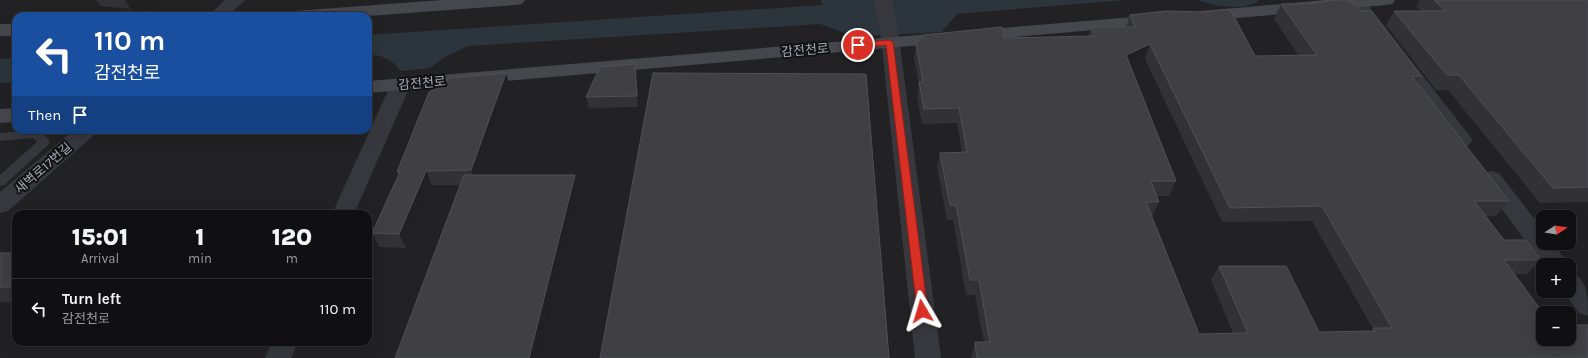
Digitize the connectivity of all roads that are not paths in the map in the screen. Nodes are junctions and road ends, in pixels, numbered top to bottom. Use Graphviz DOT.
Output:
graph roads {
  1 [pos="236,0"];
  2 [pos="516,0"];
  3 [pos="884,0"];
  4 [pos="1386,0"];
  5 [pos="1357,2"];
  6 [pos="222,12"];
  7 [pos="350,12"];
  8 [pos="0,30"];
  9 [pos="12,30"];
  10 [pos="889,40"];
  11 [pos="401,84"];
  12 [pos="372,87"];
  13 [pos="0,116"];
  14 [pos="12,116"];
  15 [pos="81,134"];
  16 [pos="0,137"];
  17 [pos="0,182"];
  18 [pos="0,205"];
  19 [pos="345,210"];
  20 [pos="1552,258"];
  21 [pos="1576,290"];
  22 [pos="1588,306"];
  23 [pos="283,346"];
  24 [pos="278,358"];
  25 [pos="928,358"];
  1 -- 6 [label="street"];
  2 -- 7 [label="street"];
  3 -- 10 [label="street"];
  4 -- 5 [label="street, 감전천로"];
  5 -- 10 [label="street, 감전천로"];
  5 -- 20 [label="street"];
  8 -- 9 [label="street"];
  10 -- 11 [label="street, 감전천로"];
  10 -- 25 [label="street"];
  11 -- 12 [label="street, 감전천로"];
  11 -- 19 [label="street"];
  13 -- 14 [label="street"];
  15 -- 18 [label="street, 새벽로17번길"];
  16 -- 17 [label="lane"];
  21 -- 22 [label="street"];
  23 -- 24 [label="street"];
}
